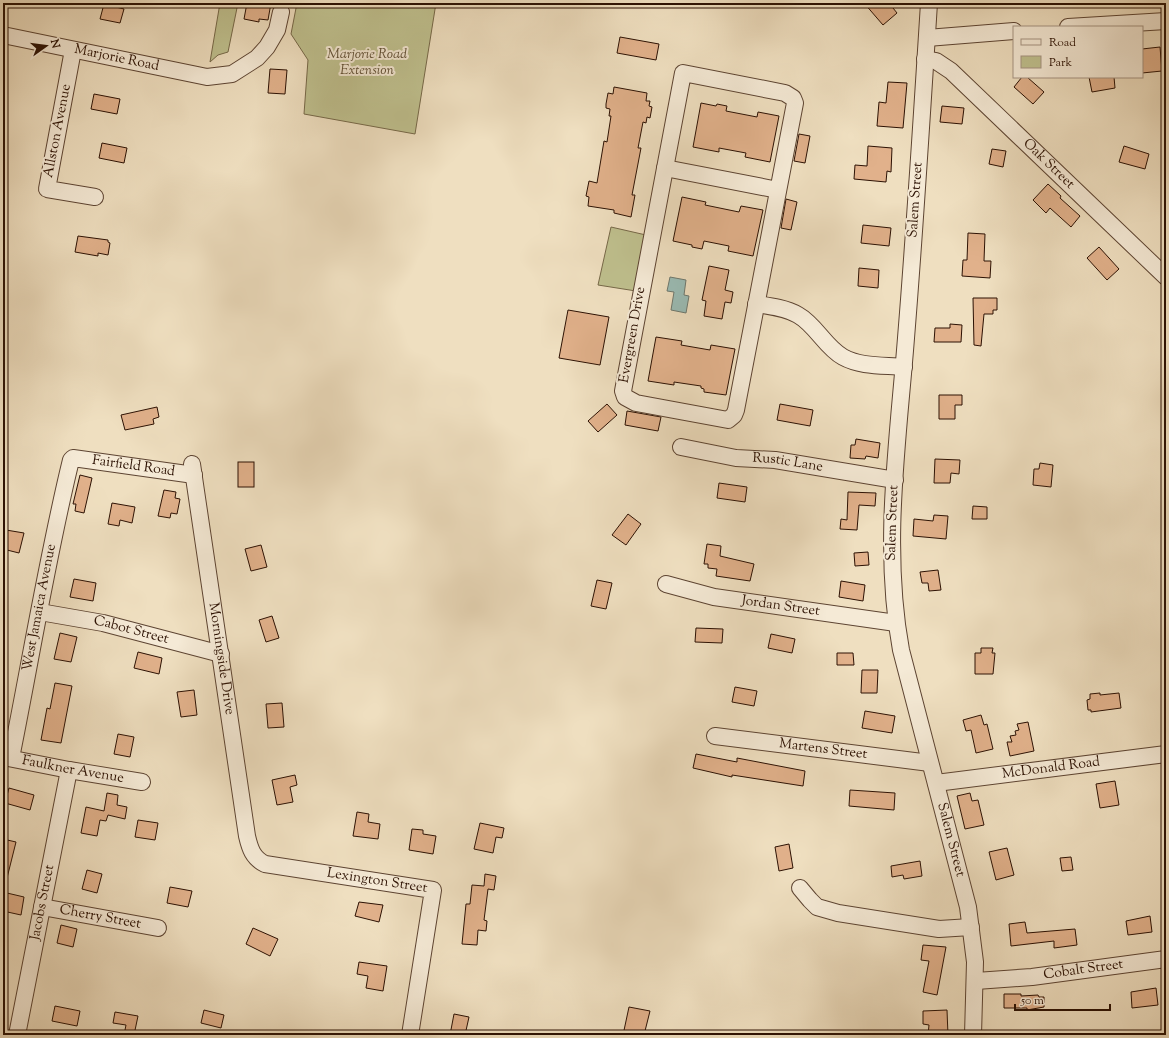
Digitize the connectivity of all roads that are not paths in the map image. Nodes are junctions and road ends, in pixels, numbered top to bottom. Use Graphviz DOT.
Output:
graph roads {
  1 [pos="929,3"];
  2 [pos="281,12"];
  3 [pos="1166,21"];
  4 [pos="1084,26"];
  5 [pos="1013,31"];
  6 [pos="3,35"];
  7 [pos="927,38"];
  8 [pos="74,50"];
  9 [pos="925,59"];
  10 [pos="665,168"];
  11 [pos="778,190"];
  12 [pos="95,197"];
  13 [pos="1166,277"];
  14 [pos="756,304"];
  15 [pos="904,367"];
  16 [pos="681,447"];
  17 [pos="73,458"];
  18 [pos="193,469"];
  19 [pos="895,480"];
  20 [pos="666,584"];
  21 [pos="40,612"];
  22 [pos="896,623"];
  23 [pos="221,654"];
  24 [pos="715,736"];
  25 [pos="1166,754"];
  26 [pos="7,757"];
  27 [pos="930,763"];
  28 [pos="69,770"];
  29 [pos="142,782"];
  30 [pos="936,783"];
  31 [pos="252,853"];
  32 [pos="800,888"];
  33 [pos="42,907"];
  34 [pos="972,926"];
  35 [pos="158,928"];
  36 [pos="1166,959"];
  37 [pos="976,981"];
  38 [pos="17,1035"];
  39 [pos="410,1035"];
  40 [pos="973,1035"];
  1 -- 7 [label="street, Salem Street"];
  2 -- 8 [label="street, Marjorie Road"];
  3 -- 4 [label="street"];
  5 -- 7 [label="street"];
  6 -- 8 [label="street, Marjorie Road"];
  7 -- 9 [label="street, Salem Street"];
  8 -- 12 [label="street, Allston Avenue"];
  9 -- 13 [label="street, Oak Street"];
  9 -- 15 [label="street, Salem Street"];
  10 -- 11 [label="street"];
  10 -- 11 [label="street, Evergreen Drive"];
  10 -- 14 [label="street, Evergreen Drive"];
  11 -- 14 [label="street, Evergreen Drive"];
  14 -- 15 [label="street"];
  15 -- 19 [label="street, Salem Street"];
  16 -- 19 [label="street, Rustic Lane"];
  17 -- 18 [label="street, Fairfield Road"];
  17 -- 21 [label="street, West Jamaica Avenue"];
  18 -- 23 [label="street, Morningside Drive"];
  19 -- 22 [label="street, Salem Street"];
  20 -- 22 [label="street, Jordan Street"];
  21 -- 23 [label="street, Cabot Street"];
  21 -- 26 [label="street, West Jamaica Avenue"];
  22 -- 27 [label="street, Salem Street"];
  23 -- 31 [label="street, Morningside Drive"];
  24 -- 27 [label="street, Martens Street"];
  25 -- 30 [label="street, McDonald Road"];
  26 -- 28 [label="street, Faulkner Avenue"];
  27 -- 30 [label="street, Salem Street"];
  28 -- 29 [label="street, Faulkner Avenue"];
  28 -- 33 [label="street, Jacobs Street"];
  30 -- 34 [label="street, Salem Street"];
  31 -- 39 [label="street, Lexington Street"];
  32 -- 34 [label="street"];
  33 -- 35 [label="street, Cherry Street"];
  33 -- 38 [label="street, Jacobs Street"];
  34 -- 37 [label="street, Salem Street"];
  36 -- 37 [label="street, Cobalt Street"];
  37 -- 40 [label="street, Salem Street"];
}
